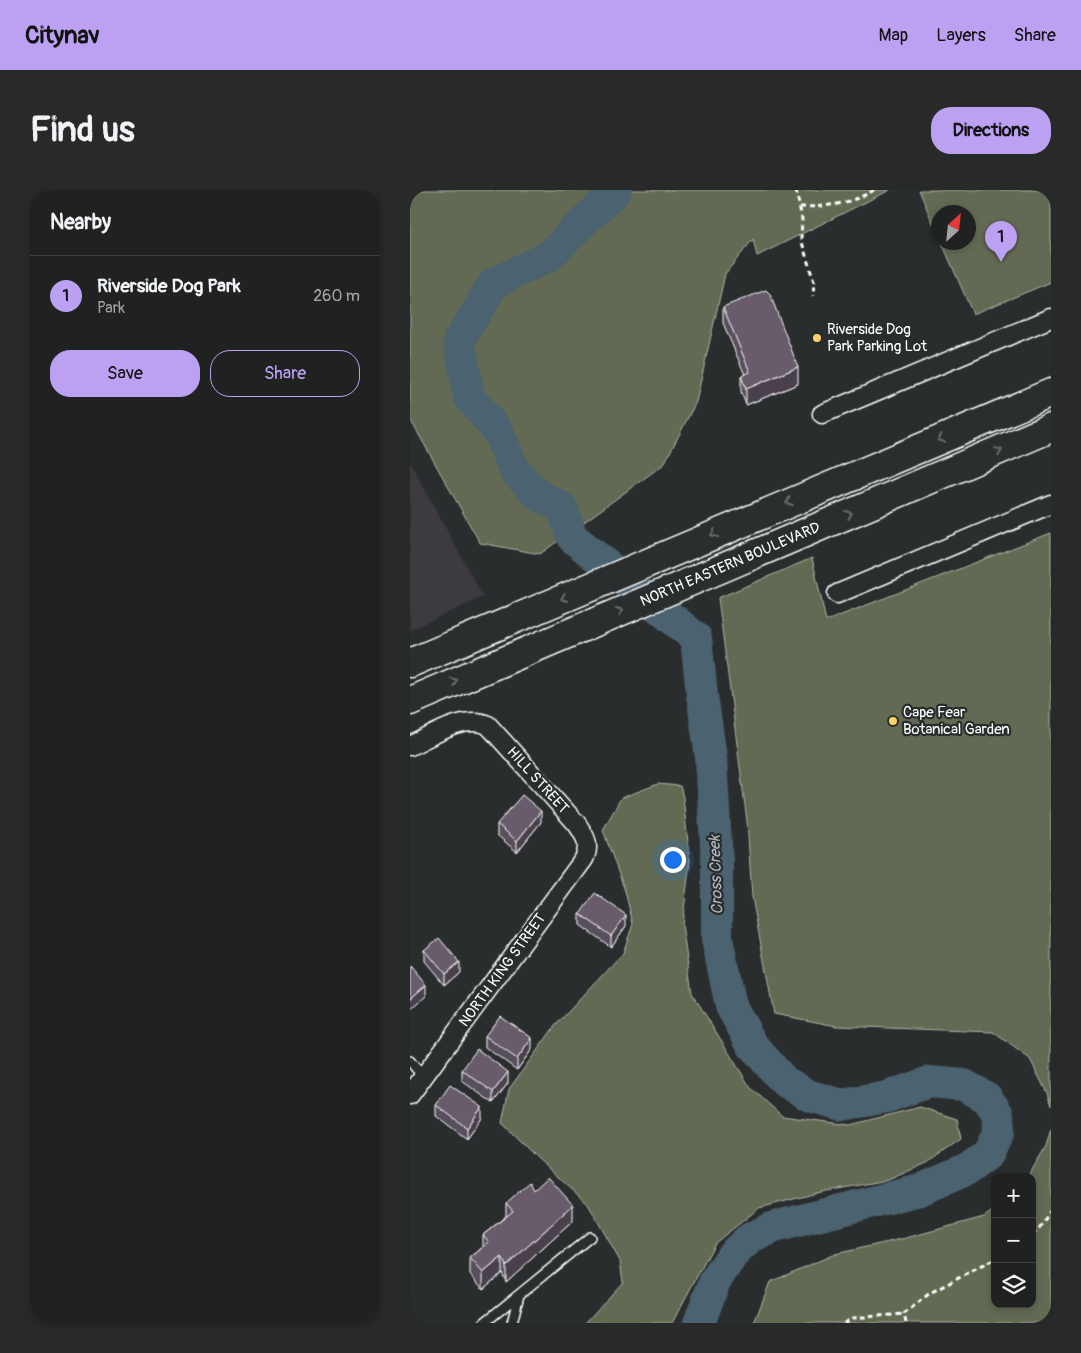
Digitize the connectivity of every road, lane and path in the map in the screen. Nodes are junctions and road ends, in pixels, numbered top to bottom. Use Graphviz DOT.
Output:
graph roads {
  1 [pos="796,190"];
  2 [pos="871,191"];
  3 [pos="800,207"];
  4 [pos="814,296"];
  5 [pos="1051,318"];
  6 [pos="1051,393"];
  7 [pos="822,414"];
  8 [pos="1051,428"];
  9 [pos="1051,504"];
  10 [pos="837,594"];
  11 [pos="410,663"];
  12 [pos="410,701"];
  13 [pos="410,746"];
  14 [pos="588,844"];
  15 [pos="410,1061"];
  16 [pos="422,1078"];
  17 [pos="410,1094"];
  18 [pos="1051,1210"];
  19 [pos="1036,1231"];
  20 [pos="590,1237"];
  21 [pos="991,1261"];
  22 [pos="518,1295"];
  23 [pos="904,1314"];
  24 [pos="484,1323"];
  25 [pos="512,1323"];
  26 [pos="844,1323"];
  27 [pos="906,1323"];
  1 -- 3 [label="path"];
  2 -- 3 [label="path"];
  3 -- 4 [label="path"];
  5 -- 7 [label="street"];
  6 -- 11 [label="highway, one-way"];
  12 -- 8 [label="highway, NORTH EASTERN BOULEVARD, one-way"];
  9 -- 10 [label="street"];
  13 -- 14 [label="street, HILL STREET"];
  14 -- 16 [label="street, NORTH KING STREET"];
  15 -- 16 [label="lane"];
  16 -- 17 [label="street, NORTH KING STREET"];
  18 -- 19 [label="path"];
  20 -- 22 [label="lane"];
  21 -- 23 [label="path"];
  22 -- 24 [label="lane"];
  22 -- 25 [label="lane"];
  23 -- 26 [label="path"];
  23 -- 27 [label="path"];
}
